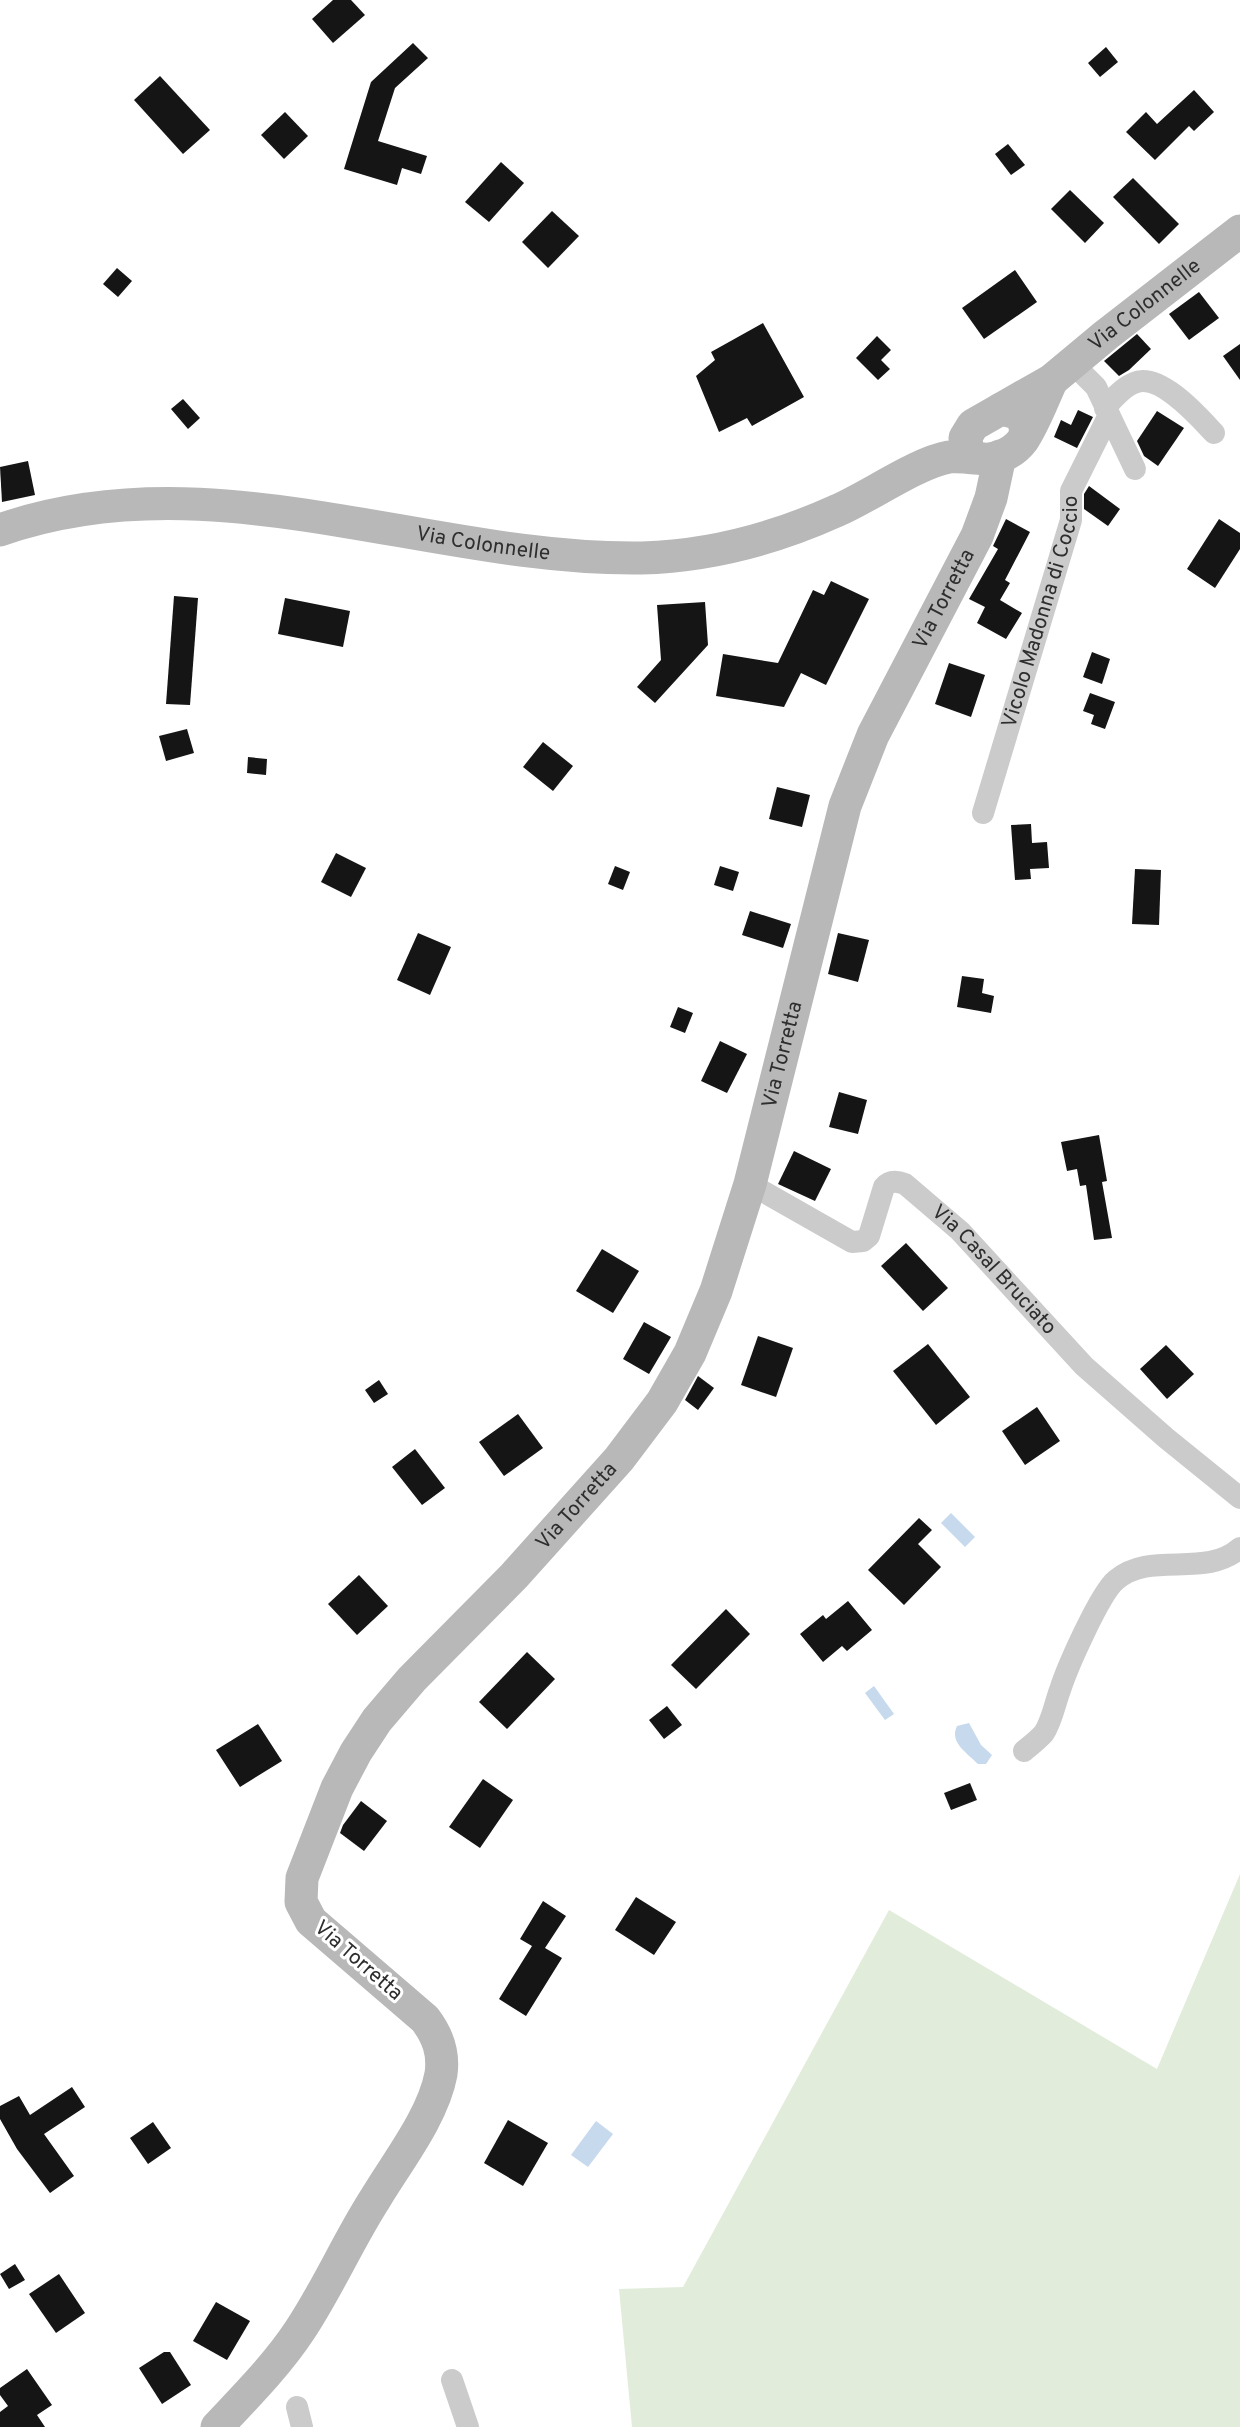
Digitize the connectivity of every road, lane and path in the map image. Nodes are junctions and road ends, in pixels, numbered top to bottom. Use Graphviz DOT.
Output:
graph roads {
  1 [pos="1240,231"];
  2 [pos="1062,371"];
  3 [pos="1001,409"];
  4 [pos="1107,411"];
  5 [pos="1214,433"];
  6 [pos="983,449"];
  7 [pos="1136,469"];
  8 [pos="0,530"];
  9 [pos="983,813"];
  10 [pos="750,1184"];
  11 [pos="1240,1498"];
  12 [pos="1240,1548"];
  13 [pos="1024,1751"];
  14 [pos="452,2380"];
  15 [pos="217,2427"];
  16 [pos="468,2427"];
  1 -- 2 [label="street, Via Colonnelle"];
  2 -- 3 [label="street, Via Colonnelle"];
  2 -- 4 [label="street"];
  2 -- 6 [label="street, Via Colonnelle"];
  3 -- 6 [label="street, Via Colonnelle"];
  3 -- 6 [label="street"];
  4 -- 5 [label="street, Vicolo Madonna di Coccio"];
  4 -- 7 [label="street"];
  4 -- 9 [label="street, Vicolo Madonna di Coccio"];
  6 -- 8 [label="street, Via Colonnelle"];
  6 -- 10 [label="street, Via Torretta"];
  10 -- 11 [label="street, Via Casal Bruciato"];
  10 -- 15 [label="street, Via Torretta"];
  12 -- 13 [label="street"];
  14 -- 16 [label="street"];
}
